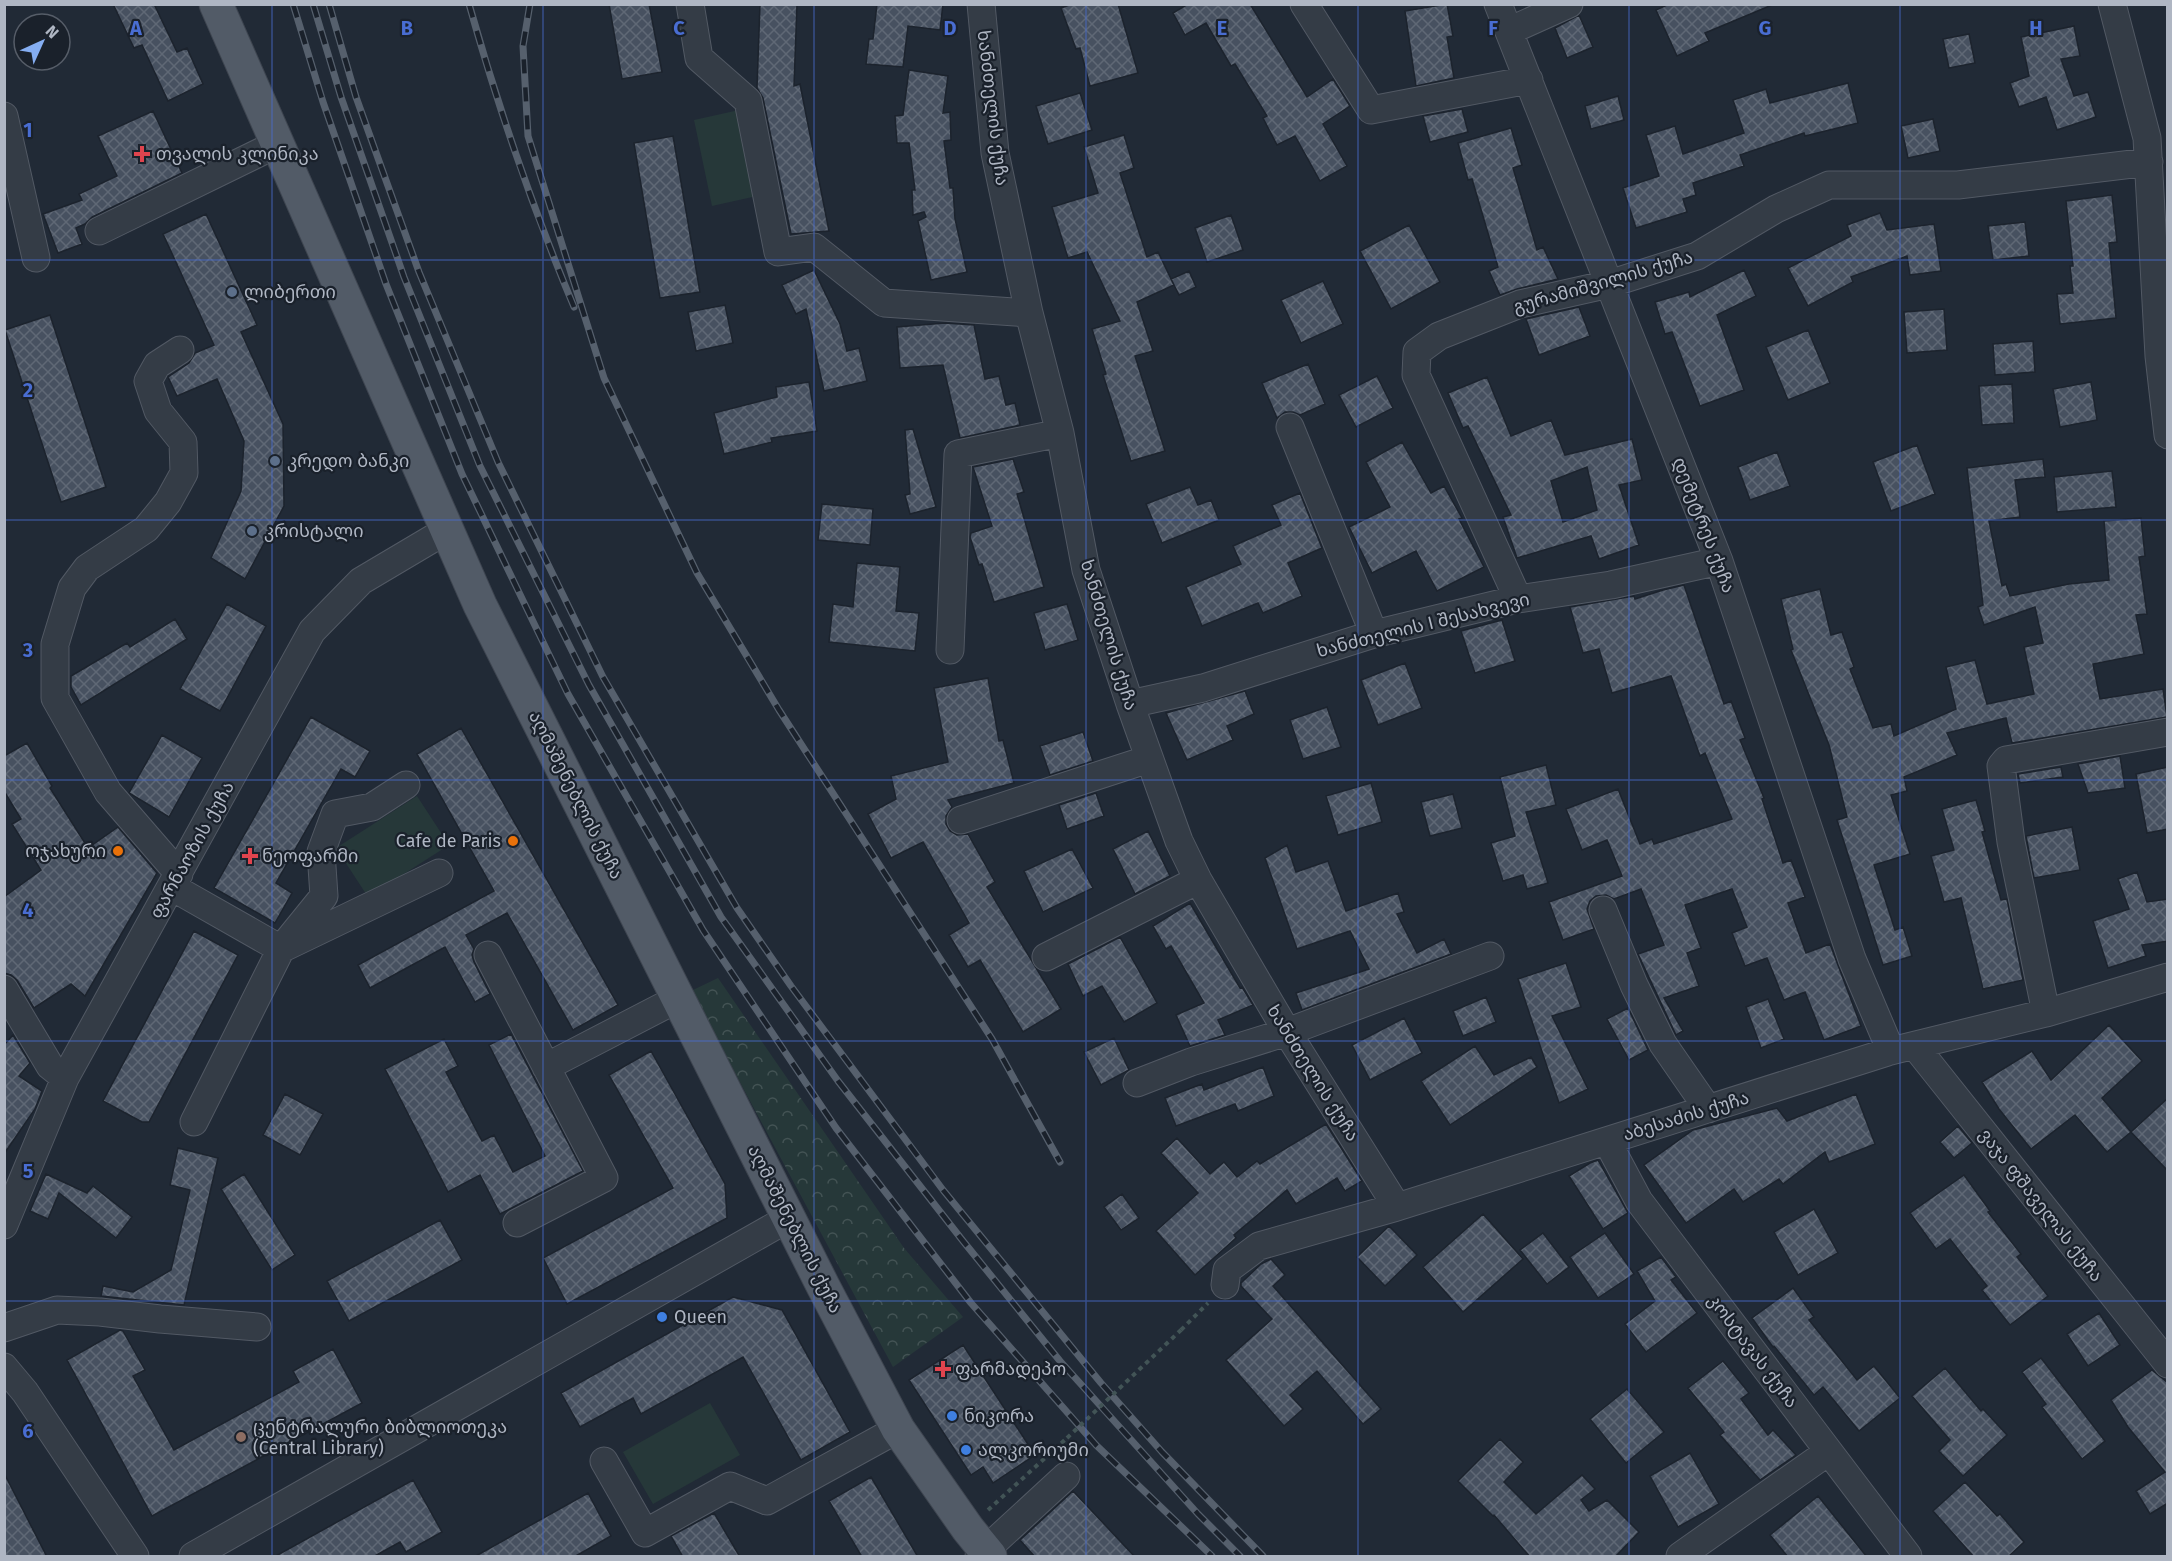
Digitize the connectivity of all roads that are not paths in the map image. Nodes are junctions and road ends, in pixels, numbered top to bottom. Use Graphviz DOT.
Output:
graph roads {
  1 [pos="216,4"];
  2 [pos="690,4"];
  3 [pos="981,4"];
  4 [pos="1304,4"];
  5 [pos="1498,4"];
  6 [pos="1569,4"];
  7 [pos="2112,4"];
  8 [pos="1509,31"];
  9 [pos="1529,80"];
  10 [pos="4,116"];
  11 [pos="277,144"];
  12 [pos="2154,145"];
  13 [pos="99,231"];
  14 [pos="36,258"];
  15 [pos="1609,284"];
  16 [pos="1029,313"];
  17 [pos="180,350"];
  18 [pos="1290,427"];
  19 [pos="1060,433"];
  20 [pos="2168,435"];
  21 [pos="447,530"];
  22 [pos="1719,561"];
  23 [pos="1518,599"];
  24 [pos="1374,634"];
  25 [pos="950,650"];
  26 [pos="1130,704"];
  27 [pos="2168,732"];
  28 [pos="1149,759"];
  29 [pos="406,785"];
  30 [pos="961,820"];
  31 [pos="440,873"];
  32 [pos="1198,880"];
  33 [pos="176,881"];
  34 [pos="1603,910"];
  35 [pos="281,950"];
  36 [pos="488,955"];
  37 [pos="1490,956"];
  38 [pos="1046,957"];
  39 [pos="2168,977"];
  40 [pos="4,989"];
  41 [pos="679,998"];
  42 [pos="2046,1013"];
  43 [pos="1287,1032"];
  44 [pos="1903,1049"];
  45 [pos="546,1067"];
  46 [pos="65,1078"];
  47 [pos="1137,1083"];
  48 [pos="1708,1109"];
  49 [pos="194,1122"];
  50 [pos="1607,1140"];
  51 [pos="1397,1207"];
  52 [pos="789,1218"];
  53 [pos="517,1223"];
  54 [pos="4,1225"];
  55 [pos="1225,1285"];
  56 [pos="257,1327"];
  57 [pos="4,1328"];
  58 [pos="2168,1364"];
  59 [pos="4,1367"];
  60 [pos="898,1429"];
  61 [pos="1828,1452"];
  62 [pos="604,1461"];
  63 [pos="1066,1476"];
  64 [pos="981,1548"];
  65 [pos="135,1557"];
  66 [pos="193,1557"];
  67 [pos="1680,1557"];
  68 [pos="1908,1557"];
  1 -- 11 [label="main road, აღმაშენებლის ქუჩა"];
  2 -- 16 [label="street"];
  3 -- 16 [label="street, ხანძთელის ქუჩა"];
  4 -- 9 [label="street"];
  5 -- 8 [label="street, დემეტრეს ქუჩა"];
  6 -- 8 [label="street"];
  7 -- 12 [label="street"];
  8 -- 9 [label="street, დემეტრეს ქუჩა"];
  9 -- 15 [label="street, დემეტრეს ქუჩა"];
  10 -- 14 [label="street"];
  11 -- 13 [label="street"];
  11 -- 21 [label="main road, აღმაშენებლის ქუჩა"];
  12 -- 15 [label="street, გურამიშვილის ქუჩა"];
  12 -- 20 [label="street"];
  15 -- 22 [label="street, დემეტრეს ქუჩა"];
  15 -- 23 [label="street, გურამიშვილის ქუჩა"];
  16 -- 19 [label="street, ხანძთელის ქუჩა"];
  17 -- 33 [label="street"];
  18 -- 24 [label="street"];
  19 -- 25 [label="street"];
  19 -- 26 [label="street, ხანძთელის ქუჩა"];
  21 -- 33 [label="street, ფარნაოზის ქუჩა"];
  21 -- 41 [label="main road, აღმაშენებლის ქუჩა"];
  22 -- 23 [label="street, ხანძთელის I შესახვევი"];
  22 -- 44 [label="street, დემეტრეს ქუჩა"];
  23 -- 24 [label="street, ხანძთელის I შესახვევი"];
  24 -- 26 [label="street, ხანძთელის I შესახვევი"];
  26 -- 28 [label="street, ხანძთელის ქუჩა"];
  27 -- 42 [label="street"];
  28 -- 30 [label="street"];
  28 -- 32 [label="street, ხანძთელის ქუჩა"];
  29 -- 35 [label="street"];
  31 -- 35 [label="street"];
  32 -- 38 [label="street"];
  32 -- 43 [label="street, ხანძთელის ქუჩა"];
  33 -- 35 [label="street"];
  33 -- 46 [label="street, ფარნაოზის ქუჩა"];
  34 -- 48 [label="street"];
  35 -- 49 [label="street"];
  36 -- 45 [label="street"];
  37 -- 43 [label="street"];
  39 -- 42 [label="street, აბესაძის ქუჩა"];
  40 -- 46 [label="street"];
  41 -- 45 [label="street"];
  41 -- 52 [label="main road, აღმაშენებლის ქუჩა"];
  42 -- 44 [label="street, აბესაძის ქუჩა"];
  43 -- 47 [label="street"];
  43 -- 51 [label="street, ხანძთელის ქუჩა"];
  44 -- 48 [label="street, აბესაძის ქუჩა"];
  44 -- 58 [label="street, ვაჯა ფშაველას ქუჩა"];
  45 -- 53 [label="street"];
  46 -- 54 [label="street, ფარნაოზის ქუჩა"];
  48 -- 50 [label="street, აბესაძის ქუჩა"];
  50 -- 51 [label="street, აბესაძის ქუჩა"];
  50 -- 61 [label="street, კოსტავას ქუჩა"];
  51 -- 55 [label="street, აბესაძის ქუჩა"];
  52 -- 60 [label="main road, აღმაშენებლის ქუჩა"];
  52 -- 66 [label="street"];
  56 -- 57 [label="street"];
  59 -- 65 [label="street"];
  60 -- 62 [label="street"];
  60 -- 64 [label="main road, აღმაშენებლის ქუჩა"];
  61 -- 67 [label="street"];
  61 -- 68 [label="street, კოსტავას ქუჩა"];
  63 -- 64 [label="street"];
}
